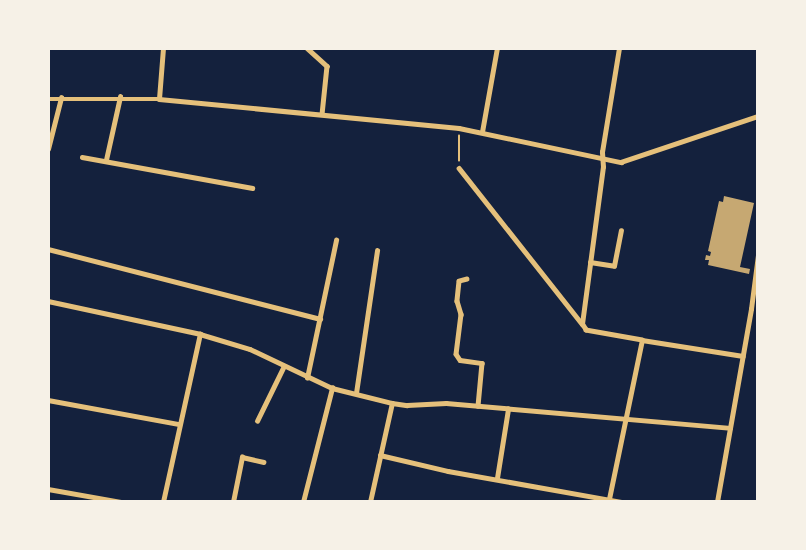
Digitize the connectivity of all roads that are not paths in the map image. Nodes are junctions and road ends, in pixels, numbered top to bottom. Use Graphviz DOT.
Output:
graph roads {
  1 [pos="163,48"];
  2 [pos="307,48"];
  3 [pos="497,48"];
  4 [pos="619,48"];
  5 [pos="61,98"];
  6 [pos="120,98"];
  7 [pos="48,99"];
  8 [pos="159,99"];
  9 [pos="322,114"];
  10 [pos="758,116"];
  11 [pos="482,132"];
  12 [pos="48,149"];
  13 [pos="82,156"];
  14 [pos="602,158"];
  15 [pos="106,160"];
  16 [pos="459,168"];
  17 [pos="252,188"];
  18 [pos="621,231"];
  19 [pos="336,240"];
  20 [pos="48,249"];
  21 [pos="377,251"];
  22 [pos="758,255"];
  23 [pos="590,262"];
  24 [pos="467,279"];
  25 [pos="48,301"];
  26 [pos="320,319"];
  27 [pos="582,324"];
  28 [pos="200,334"];
  29 [pos="642,340"];
  30 [pos="743,356"];
  31 [pos="284,366"];
  32 [pos="307,378"];
  33 [pos="332,388"];
  34 [pos="356,393"];
  35 [pos="48,400"];
  36 [pos="392,403"];
  37 [pos="478,406"];
  38 [pos="507,409"];
  39 [pos="628,418"];
  40 [pos="257,421"];
  41 [pos="179,424"];
  42 [pos="730,428"];
  43 [pos="380,455"];
  44 [pos="263,462"];
  45 [pos="497,478"];
  46 [pos="48,489"];
  47 [pos="609,499"];
  48 [pos="122,502"];
  49 [pos="163,502"];
  50 [pos="233,502"];
  51 [pos="303,502"];
  52 [pos="370,502"];
  53 [pos="622,502"];
  54 [pos="717,502"];
  1 -- 8 [label="street"];
  2 -- 9 [label="street"];
  3 -- 11 [label="street"];
  4 -- 14 [label="street"];
  5 -- 6 [label="street"];
  5 -- 7 [label="street"];
  5 -- 12 [label="street"];
  6 -- 8 [label="street"];
  6 -- 15 [label="street"];
  8 -- 9 [label="street"];
  9 -- 11 [label="street"];
  10 -- 14 [label="street"];
  11 -- 14 [label="street"];
  13 -- 15 [label="street"];
  14 -- 23 [label="street"];
  15 -- 17 [label="street"];
  16 -- 27 [label="street"];
  18 -- 23 [label="street"];
  19 -- 26 [label="street"];
  20 -- 26 [label="street"];
  21 -- 34 [label="street"];
  22 -- 30 [label="street"];
  23 -- 27 [label="street"];
  24 -- 37 [label="street"];
  25 -- 28 [label="street"];
  26 -- 32 [label="street"];
  27 -- 29 [label="street"];
  28 -- 31 [label="street"];
  28 -- 41 [label="street"];
  29 -- 30 [label="street"];
  29 -- 39 [label="street"];
  30 -- 42 [label="street"];
  31 -- 32 [label="street"];
  31 -- 40 [label="street"];
  32 -- 33 [label="street"];
  33 -- 34 [label="street"];
  33 -- 51 [label="street"];
  34 -- 36 [label="street"];
  35 -- 41 [label="street"];
  36 -- 37 [label="street"];
  36 -- 43 [label="street"];
  37 -- 38 [label="street"];
  38 -- 39 [label="street"];
  38 -- 45 [label="street"];
  39 -- 42 [label="street"];
  39 -- 47 [label="street"];
  41 -- 49 [label="street"];
  42 -- 54 [label="street"];
  43 -- 45 [label="street"];
  43 -- 52 [label="street"];
  44 -- 50 [label="street"];
  45 -- 47 [label="street"];
  46 -- 48 [label="street"];
  47 -- 53 [label="street"];
}
